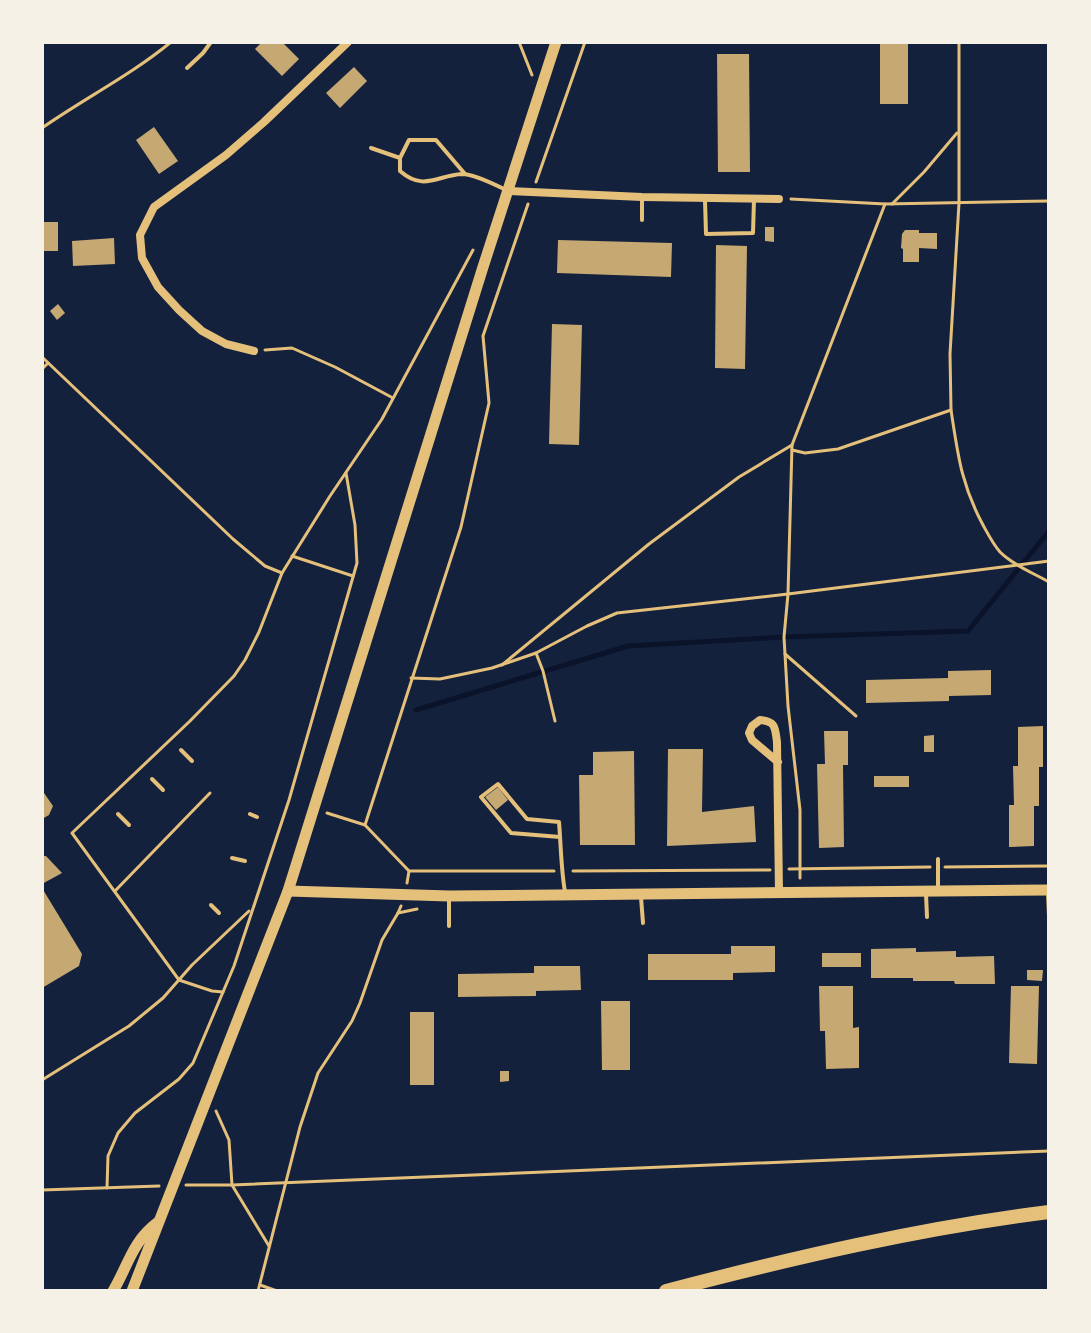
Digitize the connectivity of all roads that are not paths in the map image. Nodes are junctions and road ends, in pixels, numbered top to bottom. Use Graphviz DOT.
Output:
graph roads {
  1 [pos="211,42"];
  2 [pos="348,42"];
  3 [pos="556,42"];
  4 [pos="187,68"];
  5 [pos="371,148"];
  6 [pos="400,158"];
  7 [pos="465,174"];
  8 [pos="509,191"];
  9 [pos="642,197"];
  10 [pos="704,198"];
  11 [pos="754,199"];
  12 [pos="779,199"];
  13 [pos="642,220"];
  14 [pos="254,351"];
  15 [pos="181,750"];
  16 [pos="192,761"];
  17 [pos="778,762"];
  18 [pos="152,779"];
  19 [pos="163,790"];
  20 [pos="118,814"];
  21 [pos="250,814"];
  22 [pos="257,817"];
  23 [pos="129,825"];
  24 [pos="560,837"];
  25 [pos="232,858"];
  26 [pos="938,859"];
  27 [pos="245,861"];
  28 [pos="1048,890"];
  29 [pos="288,891"];
  30 [pos="932,892"];
  31 [pos="779,893"];
  32 [pos="566,895"];
  33 [pos="641,895"];
  34 [pos="449,896"];
  35 [pos="211,905"];
  36 [pos="219,913"];
  37 [pos="1049,916"];
  38 [pos="927,917"];
  39 [pos="643,923"];
  40 [pos="449,926"];
  41 [pos="1049,1212"];
  42 [pos="158,1223"];
  43 [pos="113,1291"];
  44 [pos="132,1291"];
  45 [pos="666,1291"];
  1 -- 4 [label="lane"];
  2 -- 14 [label="street"];
  3 -- 8 [label="street"];
  5 -- 6 [label="lane"];
  6 -- 7 [label="lane"];
  6 -- 7 [label="lane"];
  7 -- 8 [label="lane"];
  8 -- 9 [label="street"];
  8 -- 29 [label="street"];
  9 -- 10 [label="street"];
  9 -- 13 [label="lane"];
  10 -- 11 [label="street"];
  10 -- 11 [label="lane"];
  11 -- 12 [label="street"];
  15 -- 16 [label="lane"];
  17 -- 17 [label="street"];
  17 -- 31 [label="street"];
  18 -- 19 [label="lane"];
  20 -- 23 [label="lane"];
  21 -- 22 [label="lane"];
  24 -- 24 [label="lane"];
  24 -- 32 [label="lane"];
  25 -- 27 [label="lane"];
  26 -- 30 [label="lane"];
  28 -- 30 [label="street"];
  28 -- 37 [label="lane"];
  29 -- 34 [label="street"];
  29 -- 42 [label="street"];
  30 -- 31 [label="street"];
  30 -- 38 [label="lane"];
  31 -- 33 [label="street"];
  32 -- 33 [label="street"];
  32 -- 34 [label="street"];
  33 -- 39 [label="lane"];
  34 -- 40 [label="lane"];
  35 -- 36 [label="lane"];
  41 -- 45 [label="highway"];
  42 -- 43 [label="street"];
  42 -- 44 [label="street"];
}
